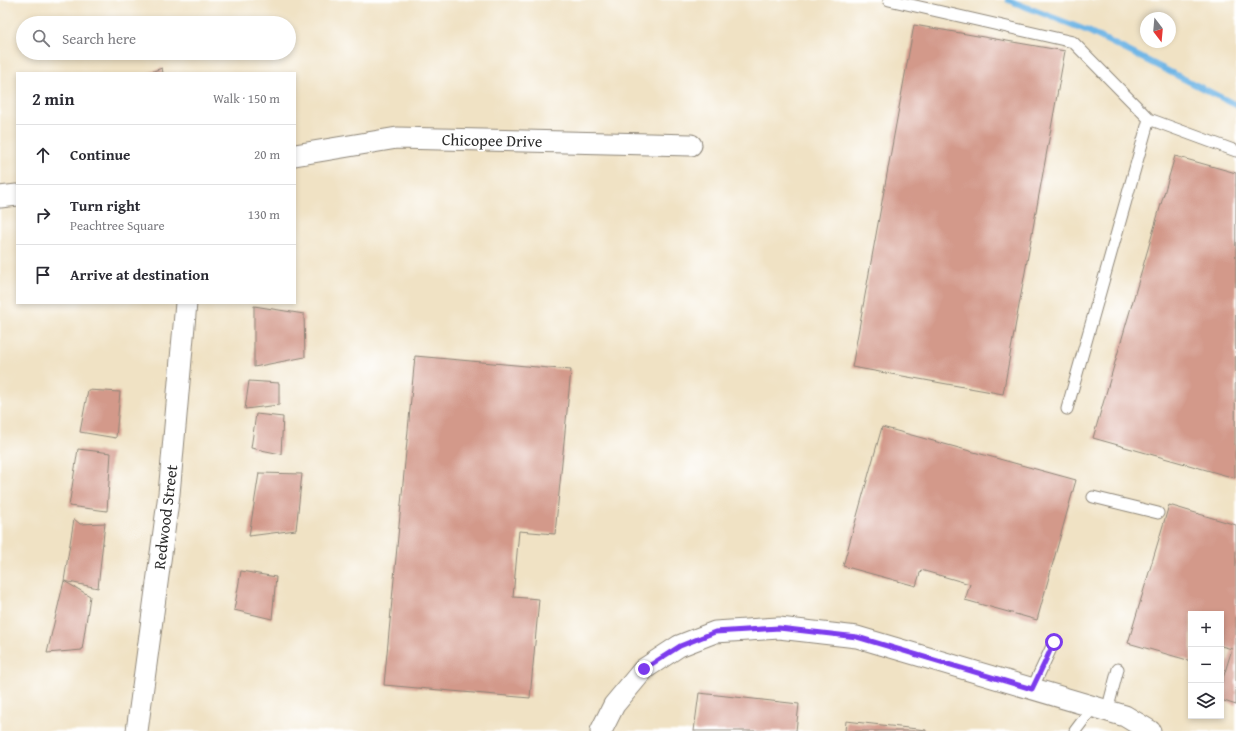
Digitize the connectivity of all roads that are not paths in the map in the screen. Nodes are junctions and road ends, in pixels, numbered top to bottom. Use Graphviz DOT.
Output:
graph roads {
  1 [pos="889,0"];
  2 [pos="1149,119"];
  3 [pos="691,145"];
  4 [pos="1236,151"];
  5 [pos="296,155"];
  6 [pos="16,195"];
  7 [pos="0,197"];
  8 [pos="186,304"];
  9 [pos="1067,409"];
  10 [pos="1093,497"];
  11 [pos="1158,513"];
  12 [pos="1054,642"];
  13 [pos="1118,669"];
  14 [pos="1032,689"];
  15 [pos="1100,709"];
  16 [pos="137,731"];
  17 [pos="601,731"];
  18 [pos="1075,731"];
  19 [pos="1150,731"];
  1 -- 2 [label="lane"];
  2 -- 4 [label="lane"];
  2 -- 9 [label="lane"];
  3 -- 5 [label="street, Chicopee Drive"];
  6 -- 7 [label="street"];
  8 -- 16 [label="street, Redwood Street"];
  10 -- 11 [label="lane"];
  12 -- 14 [label="lane"];
  13 -- 15 [label="lane"];
  14 -- 15 [label="street"];
  14 -- 17 [label="street"];
  15 -- 18 [label="lane"];
  15 -- 19 [label="street"];
}
